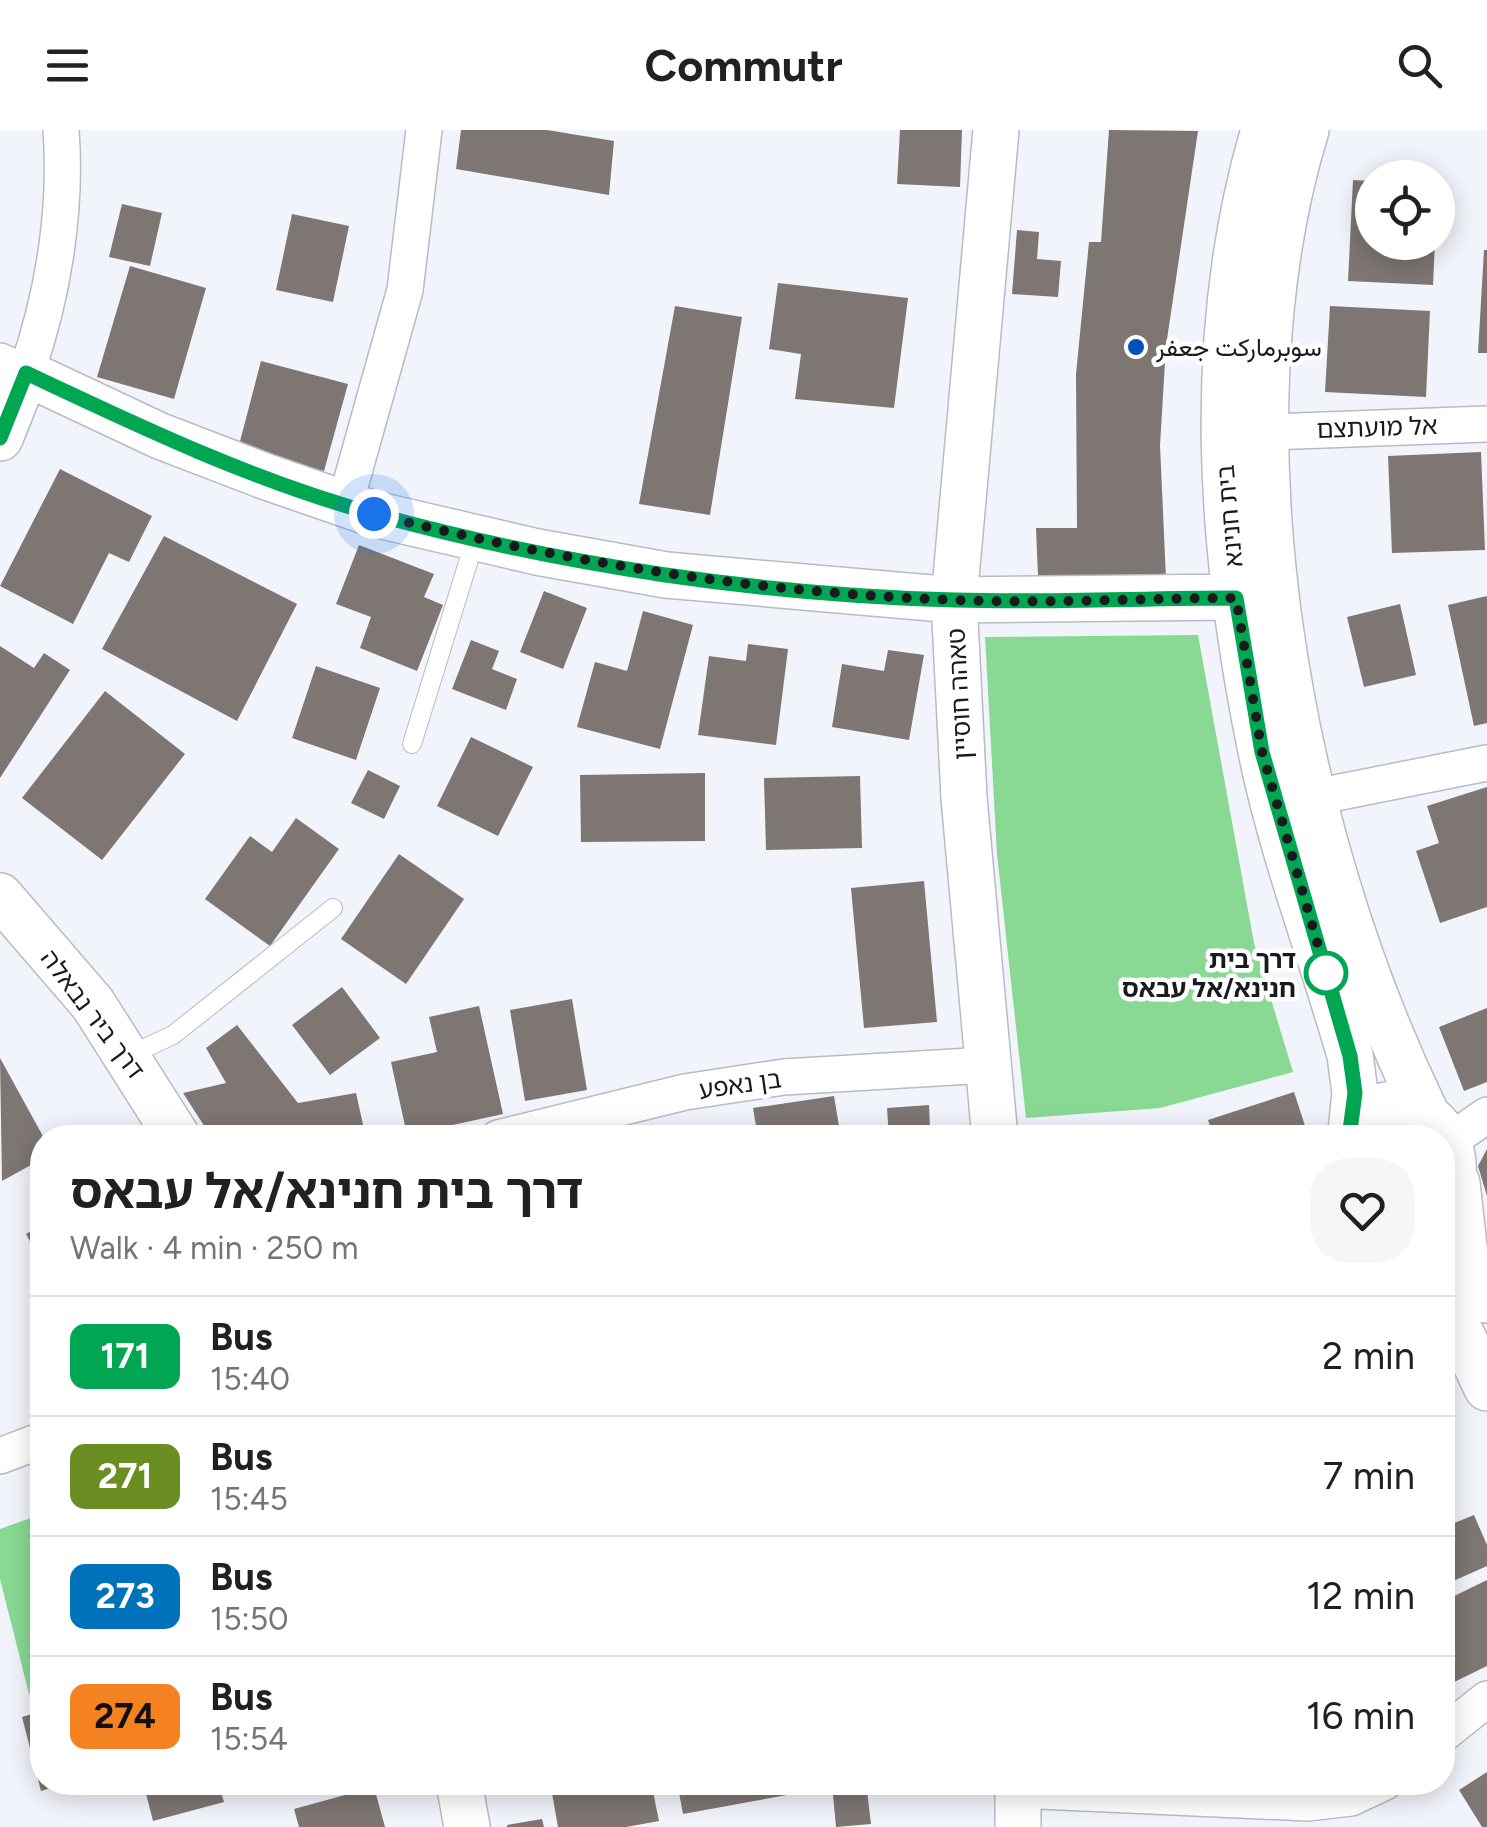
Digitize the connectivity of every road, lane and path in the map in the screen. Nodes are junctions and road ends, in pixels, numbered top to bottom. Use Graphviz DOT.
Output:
graph roads {
  1 [pos="61,130"];
  2 [pos="424,130"];
  3 [pos="996,130"];
  4 [pos="1264,130"];
  5 [pos="1306,130"];
  6 [pos="13,367"];
  7 [pos="1487,424"];
  8 [pos="1268,432"];
  9 [pos="0,438"];
  10 [pos="345,504"];
  11 [pos="475,540"];
  12 [pos="1236,598"];
  13 [pos="954,600"];
  14 [pos="412,744"];
  15 [pos="1487,764"];
  16 [pos="1316,797"];
  17 [pos="0,896"];
  18 [pos="334,908"];
  19 [pos="128,1056"];
  20 [pos="988,1066"];
  21 [pos="1455,1120"];
  22 [pos="170,1125"];
  23 [pos="556,1125"];
  24 [pos="994,1125"];
  25 [pos="1351,1125"];
  26 [pos="1357,1125"];
  27 [pos="1455,1180"];
  28 [pos="1455,1214"];
  29 [pos="1487,1300"];
  30 [pos="1455,1321"];
  31 [pos="1487,1388"];
  32 [pos="30,1445"];
  33 [pos="0,1456"];
  34 [pos="1487,1698"];
  35 [pos="1455,1724"];
  36 [pos="461,1795"];
  37 [pos="1357,1795"];
  38 [pos="1018,1800"];
  39 [pos="467,1827"];
  1 -- 6 [label="street"];
  2 -- 10 [label="street"];
  3 -- 13 [label="street, טאהה חוסיין"];
  4 -- 12 [label="street, בית חנינא"];
  5 -- 8 [label="street, בית חנינא"];
  6 -- 9 [label="street"];
  6 -- 10 [label="street"];
  7 -- 8 [label="street, אל מועתצם"];
  8 -- 16 [label="street, בית חנינא"];
  10 -- 11 [label="street"];
  11 -- 13 [label="street"];
  11 -- 14 [label="lane"];
  12 -- 13 [label="street"];
  12 -- 25 [label="street, בית חנינא"];
  13 -- 20 [label="street, טאהה חוסיין"];
  15 -- 16 [label="street"];
  16 -- 21 [label="street, בית חנינא"];
  17 -- 19 [label="street, דרך ביר נבאלה"];
  18 -- 19 [label="lane"];
  19 -- 22 [label="street, דרך ביר נבאלה"];
  20 -- 23 [label="street, בן נאפע"];
  20 -- 24 [label="street, טאהה חוסיין"];
  21 -- 26 [label="street"];
  21 -- 27 [label="street"];
  28 -- 29 [label="street"];
  30 -- 31 [label="street"];
  32 -- 33 [label="street"];
  34 -- 35 [label="street"];
  36 -- 39 [label="street"];
  37 -- 38 [label="street"];
}
